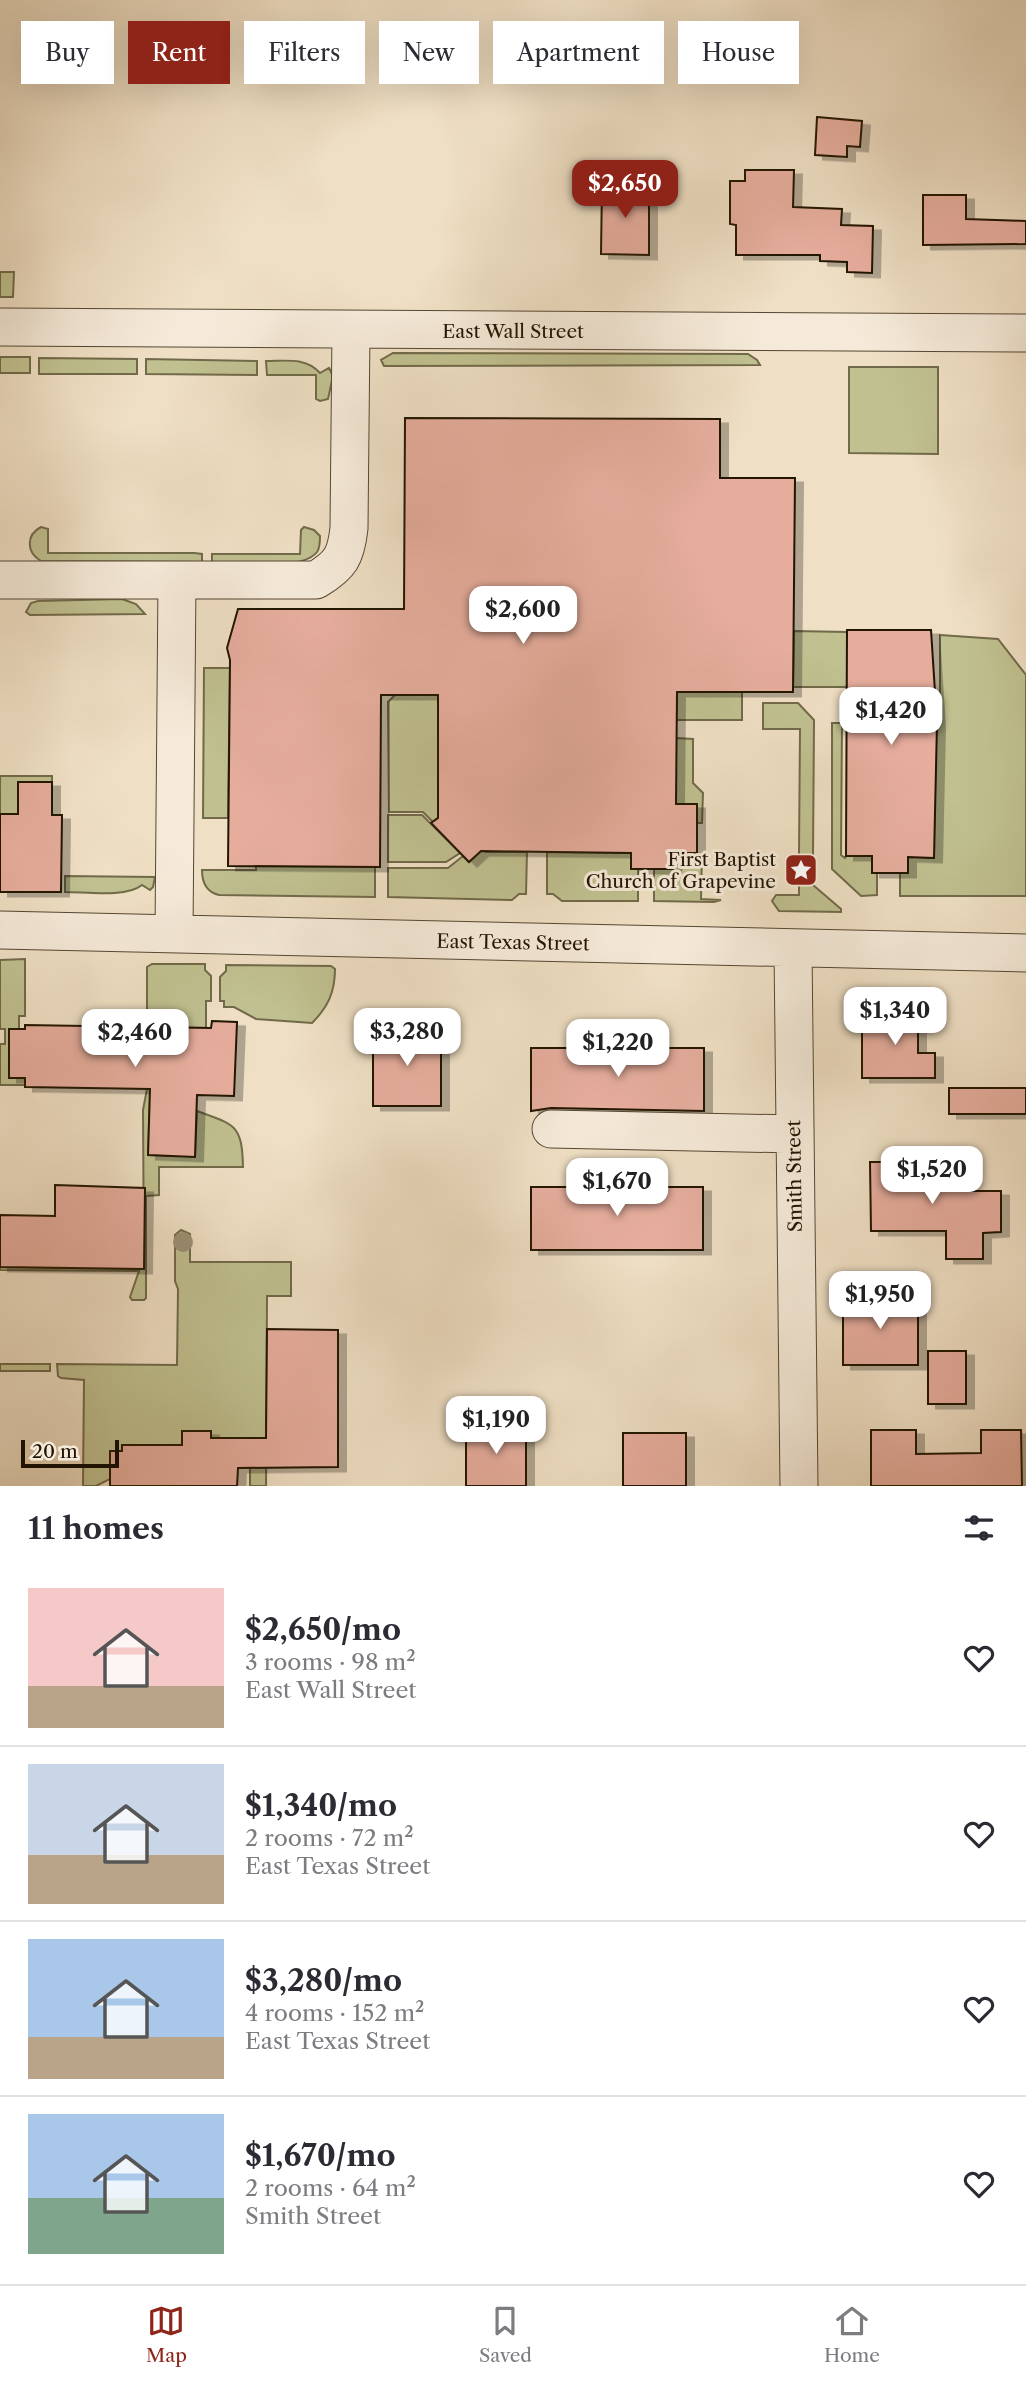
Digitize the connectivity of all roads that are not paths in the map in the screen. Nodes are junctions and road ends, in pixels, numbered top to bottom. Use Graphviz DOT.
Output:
graph roads {
  1 [pos="0,327"];
  2 [pos="351,330"];
  3 [pos="1026,333"];
  4 [pos="0,580"];
  5 [pos="177,580"];
  6 [pos="0,930"];
  7 [pos="174,934"];
  8 [pos="793,949"];
  9 [pos="1026,953"];
  10 [pos="551,1129"];
  11 [pos="794,1134"];
  12 [pos="799,1486"];
  1 -- 2 [label="street, East Wall Street"];
  2 -- 3 [label="street, East Wall Street"];
  2 -- 5 [label="street"];
  4 -- 5 [label="street"];
  5 -- 7 [label="street"];
  6 -- 7 [label="street, East Texas Street"];
  7 -- 8 [label="street, East Texas Street"];
  8 -- 9 [label="street, East Texas Street"];
  8 -- 11 [label="street, Smith Street"];
  10 -- 11 [label="street"];
  11 -- 12 [label="street, Smith Street"];
}
